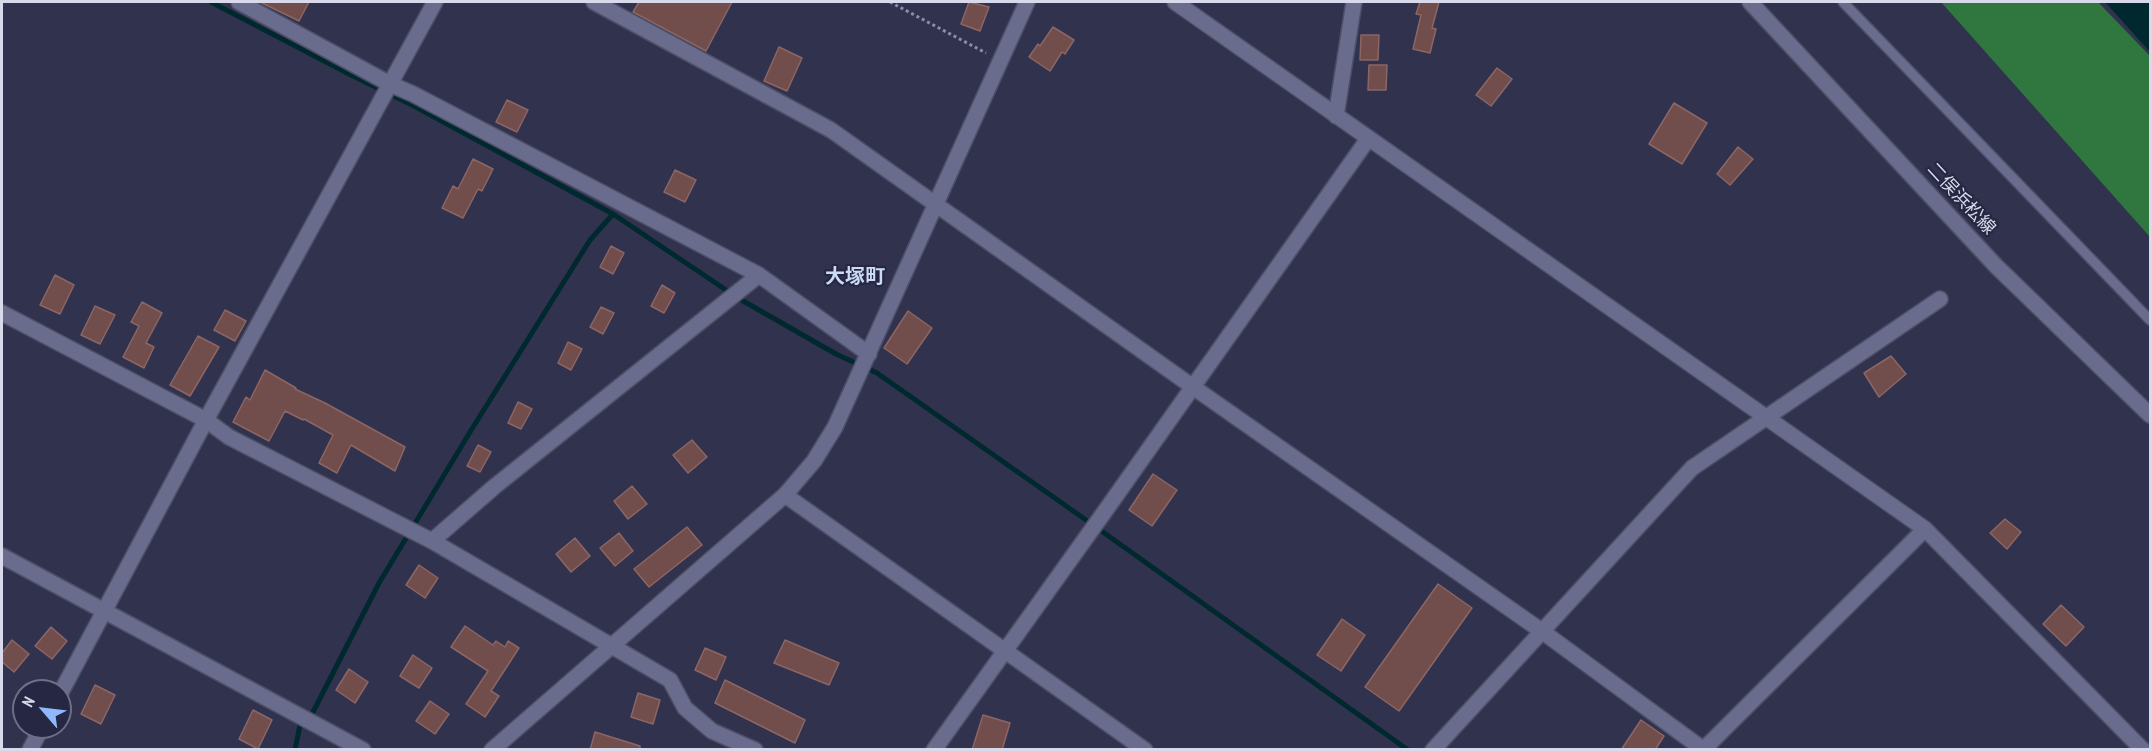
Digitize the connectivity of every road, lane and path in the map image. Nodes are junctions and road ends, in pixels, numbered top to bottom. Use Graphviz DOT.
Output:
graph roads {
  1 [pos="239,2"];
  2 [pos="435,2"];
  3 [pos="594,2"];
  4 [pos="890,2"];
  5 [pos="1027,2"];
  6 [pos="1175,2"];
  7 [pos="1354,2"];
  8 [pos="1750,2"];
  9 [pos="1843,2"];
  10 [pos="1001,61"];
  11 [pos="390,84"];
  12 [pos="1336,116"];
  13 [pos="1368,139"];
  14 [pos="937,204"];
  15 [pos="759,275"];
  16 [pos="1941,299"];
  17 [pos="2,313"];
  18 [pos="2151,320"];
  19 [pos="869,354"];
  20 [pos="1193,387"];
  21 [pos="2150,414"];
  22 [pos="1767,419"];
  23 [pos="206,420"];
  24 [pos="785,495"];
  25 [pos="1925,529"];
  26 [pos="432,541"];
  27 [pos="2,556"];
  28 [pos="104,611"];
  29 [pos="1543,633"];
  30 [pos="612,646"];
  31 [pos="1004,649"];
  32 [pos="68,679"];
  33 [pos="2151,735"];
  34 [pos="2139,748"];
  35 [pos="1704,749"];
  36 [pos="363,750"];
  37 [pos="492,750"];
  38 [pos="755,750"];
  39 [pos="933,750"];
  40 [pos="1145,750"];
  41 [pos="1433,750"];
  1 -- 11 [label="street"];
  2 -- 11 [label="street"];
  3 -- 14 [label="street"];
  4 -- 10 [label="path"];
  5 -- 10 [label="street"];
  6 -- 12 [label="street"];
  7 -- 12 [label="street"];
  8 -- 21 [label="street, 二俣浜松線"];
  9 -- 18 [label="lane"];
  10 -- 14 [label="street"];
  11 -- 15 [label="street"];
  11 -- 23 [label="street"];
  12 -- 13 [label="street"];
  13 -- 20 [label="street"];
  13 -- 22 [label="street"];
  14 -- 19 [label="street"];
  14 -- 20 [label="street"];
  15 -- 19 [label="street"];
  15 -- 26 [label="street"];
  16 -- 22 [label="street"];
  17 -- 23 [label="street"];
  19 -- 24 [label="street"];
  20 -- 29 [label="street"];
  20 -- 31 [label="street"];
  22 -- 25 [label="street"];
  22 -- 29 [label="street"];
  23 -- 26 [label="street"];
  23 -- 28 [label="street"];
  24 -- 30 [label="street"];
  24 -- 31 [label="street"];
  25 -- 34 [label="street"];
  25 -- 35 [label="street"];
  26 -- 30 [label="street"];
  27 -- 28 [label="street"];
  28 -- 32 [label="street"];
  28 -- 36 [label="street"];
  29 -- 35 [label="street"];
  29 -- 41 [label="street"];
  30 -- 37 [label="street"];
  30 -- 38 [label="street"];
  31 -- 39 [label="street"];
  31 -- 40 [label="street"];
  33 -- 34 [label="street"];
}
